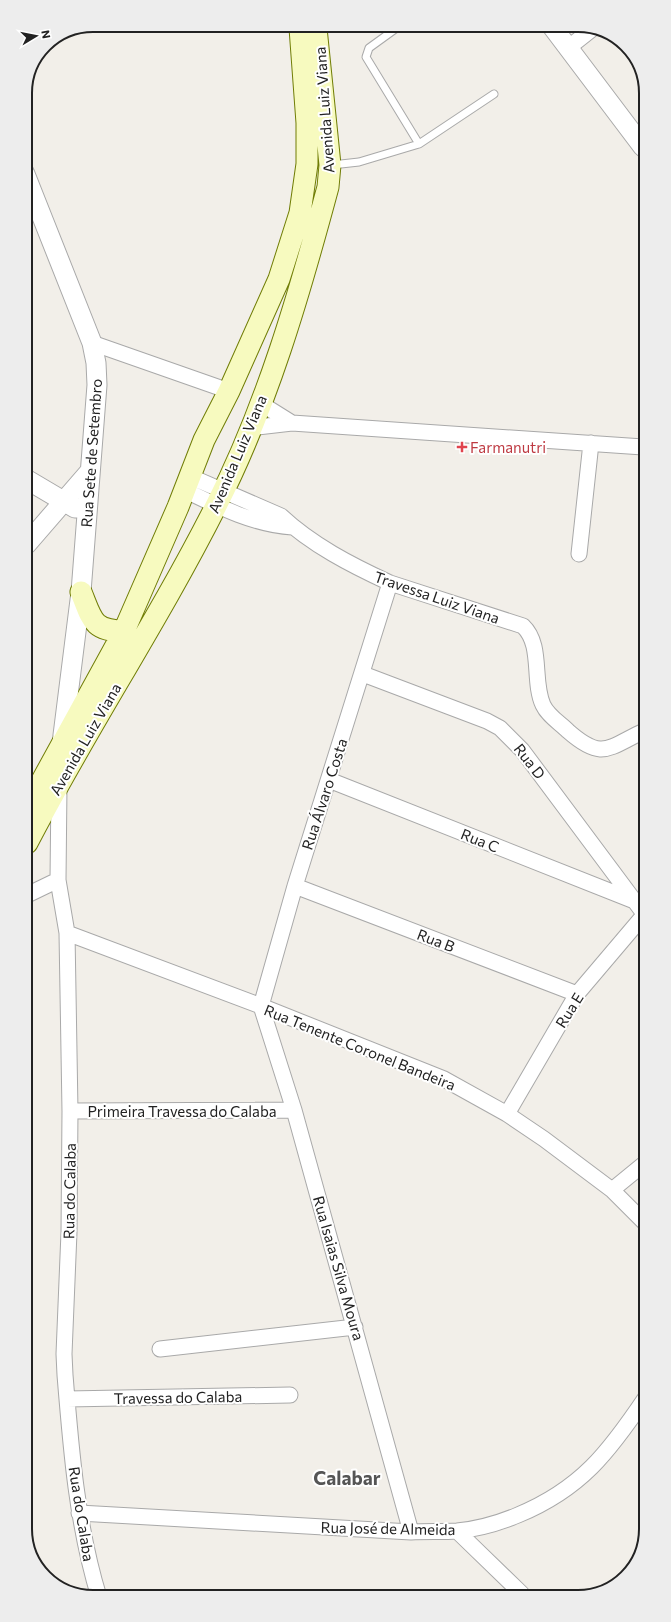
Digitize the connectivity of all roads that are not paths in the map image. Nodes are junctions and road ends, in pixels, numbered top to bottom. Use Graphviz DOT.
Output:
graph roads {
  1 [pos="300,32"];
  2 [pos="316,32"];
  3 [pos="391,32"];
  4 [pos="556,32"];
  5 [pos="587,33"];
  6 [pos="568,48"];
  7 [pos="494,94"];
  8 [pos="639,142"];
  9 [pos="419,144"];
  10 [pos="307,164"];
  11 [pos="330,165"];
  12 [pos="32,192"];
  13 [pos="92,343"];
  14 [pos="229,391"];
  15 [pos="260,403"];
  16 [pos="292,423"];
  17 [pos="250,428"];
  18 [pos="591,443"];
  19 [pos="639,447"];
  20 [pos="90,470"];
  21 [pos="32,483"];
  22 [pos="187,483"];
  23 [pos="220,498"];
  24 [pos="64,502"];
  25 [pos="87,515"];
  26 [pos="32,538"];
  27 [pos="579,554"];
  28 [pos="390,583"];
  29 [pos="81,592"];
  30 [pos="124,631"];
  31 [pos="363,674"];
  32 [pos="639,733"];
  33 [pos="61,744"];
  34 [pos="329,780"];
  35 [pos="59,782"];
  36 [pos="32,799"];
  37 [pos="32,833"];
  38 [pos="58,880"];
  39 [pos="295,886"];
  40 [pos="32,893"];
  41 [pos="632,900"];
  42 [pos="639,909"];
  43 [pos="639,921"];
  44 [pos="67,933"];
  45 [pos="577,994"];
  46 [pos="261,1006"];
  47 [pos="294,1110"];
  48 [pos="70,1112"];
  49 [pos="507,1114"];
  50 [pos="639,1168"];
  51 [pos="612,1190"];
  52 [pos="639,1217"];
  53 [pos="355,1326"];
  54 [pos="160,1349"];
  55 [pos="290,1395"];
  56 [pos="67,1400"];
  57 [pos="639,1408"];
  58 [pos="80,1513"];
  59 [pos="457,1531"];
  60 [pos="411,1532"];
  61 [pos="97,1590"];
  62 [pos="518,1590"];
  1 -- 10 [label="main road, Avenida Luiz Viana"];
  2 -- 11 [label="main road, Avenida Luiz Viana"];
  3 -- 9 [label="lane"];
  4 -- 6 [label="street"];
  5 -- 6 [label="street"];
  6 -- 8 [label="street"];
  7 -- 9 [label="lane"];
  9 -- 11 [label="lane"];
  10 -- 11 [label="main road"];
  10 -- 14 [label="main road, Avenida Luiz Viana"];
  11 -- 15 [label="main road, Avenida Luiz Viana"];
  12 -- 13 [label="street, Rua Sete de Setembro"];
  13 -- 14 [label="street"];
  13 -- 20 [label="street, Rua Sete de Setembro"];
  14 -- 22 [label="main road, Avenida Luiz Viana"];
  15 -- 16 [label="street"];
  15 -- 17 [label="main road, Avenida Luiz Viana"];
  16 -- 17 [label="street"];
  16 -- 18 [label="street"];
  17 -- 23 [label="main road, Avenida Luiz Viana"];
  18 -- 19 [label="street"];
  18 -- 27 [label="street"];
  20 -- 24 [label="street"];
  20 -- 25 [label="street, Rua Sete de Setembro"];
  21 -- 24 [label="street"];
  22 -- 23 [label="street, Travessa Luiz Viana"];
  22 -- 30 [label="main road, Avenida Luiz Viana"];
  23 -- 28 [label="street, Travessa Luiz Viana"];
  23 -- 35 [label="main road, Avenida Luiz Viana"];
  24 -- 25 [label="street"];
  24 -- 26 [label="street"];
  25 -- 29 [label="street, Rua Sete de Setembro"];
  28 -- 31 [label="street, Rua Álvaro Costa"];
  28 -- 32 [label="street, Travessa Luiz Viana"];
  29 -- 30 [label="main road"];
  29 -- 33 [label="street, Rua Sete de Setembro"];
  30 -- 33 [label="main road, Avenida Luiz Viana"];
  31 -- 34 [label="street, Rua Álvaro Costa"];
  31 -- 41 [label="street, Rua D"];
  33 -- 36 [label="main road, Avenida Luiz Viana"];
  34 -- 39 [label="street, Rua Álvaro Costa"];
  34 -- 41 [label="street, Rua C"];
  35 -- 37 [label="main road, Avenida Luiz Viana"];
  35 -- 38 [label="street, Rua do Calaba"];
  38 -- 40 [label="street"];
  38 -- 44 [label="street, Rua do Calaba"];
  39 -- 45 [label="street, Rua B"];
  39 -- 46 [label="street, Rua Álvaro Costa"];
  41 -- 42 [label="street, Rua D"];
  43 -- 45 [label="street, Rua E"];
  44 -- 46 [label="street, Rua Tenente Coronel Bandeira"];
  44 -- 48 [label="street, Rua do Calaba"];
  45 -- 49 [label="street, Rua E"];
  46 -- 47 [label="street, Rua Isaias Silva Moura"];
  46 -- 49 [label="street, Rua Tenente Coronel Bandeira"];
  47 -- 48 [label="street, Primeira Travessa do Calaba"];
  47 -- 53 [label="street, Rua Isaias Silva Moura"];
  48 -- 56 [label="street, Rua do Calaba"];
  49 -- 51 [label="street, Rua Tenente Coronel Bandeira"];
  50 -- 51 [label="street"];
  51 -- 52 [label="street, Rua Tenente Coronel Bandeira"];
  53 -- 54 [label="street"];
  53 -- 60 [label="street, Rua Isaias Silva Moura"];
  55 -- 56 [label="street, Travessa do Calaba"];
  56 -- 58 [label="street, Rua do Calaba"];
  57 -- 59 [label="street, Rua José de Almeida"];
  58 -- 60 [label="street, Rua José de Almeida"];
  58 -- 61 [label="street, Rua do Calaba"];
  59 -- 60 [label="street, Rua José de Almeida"];
  59 -- 62 [label="street"];
}
